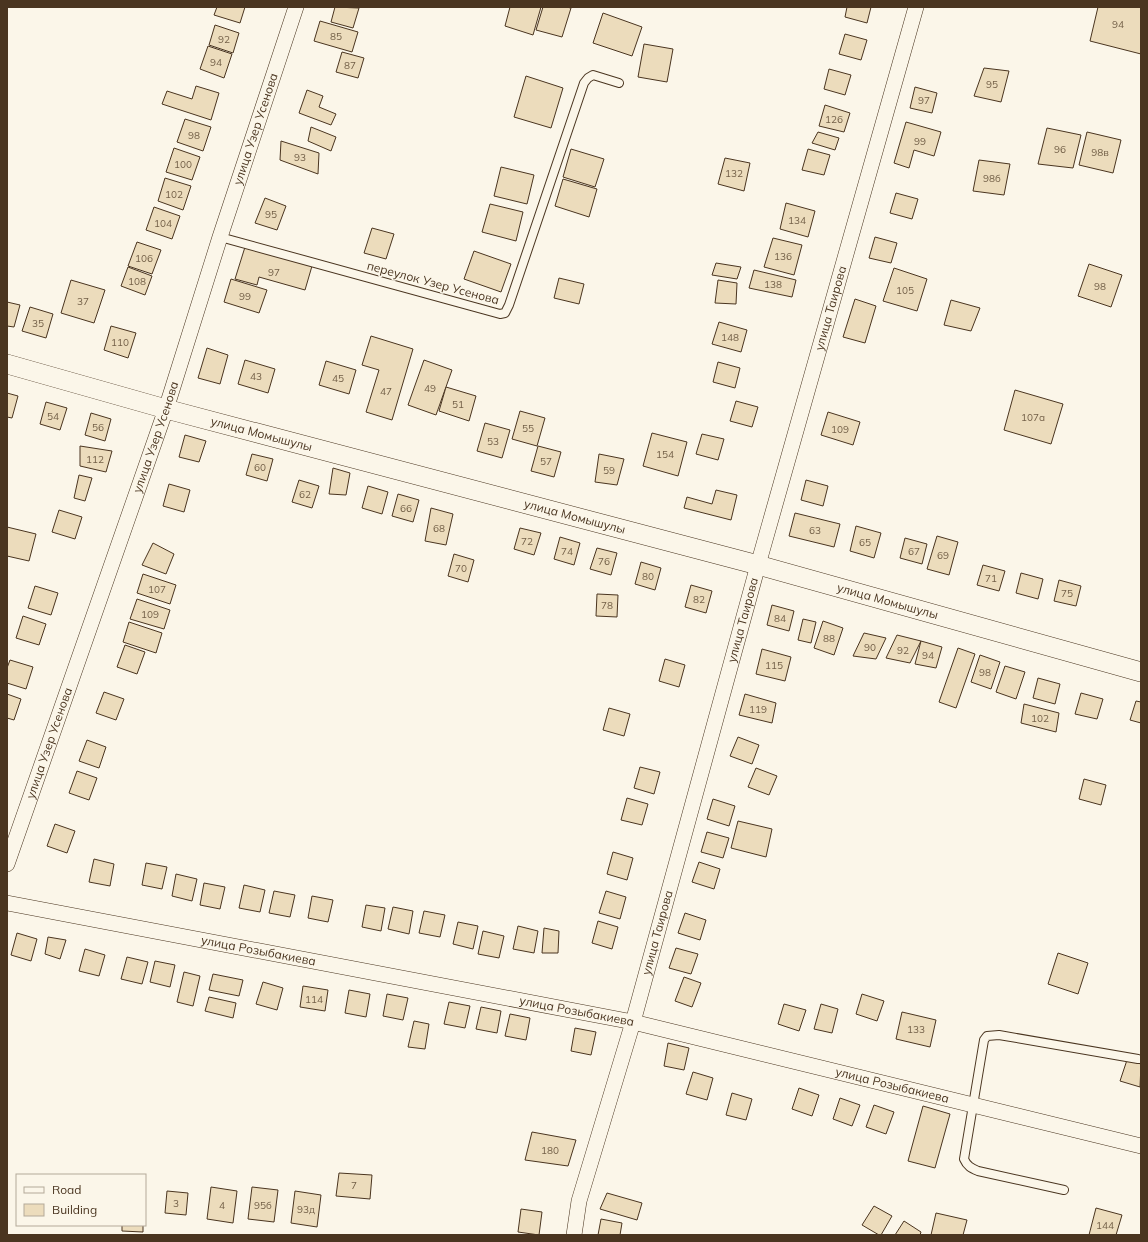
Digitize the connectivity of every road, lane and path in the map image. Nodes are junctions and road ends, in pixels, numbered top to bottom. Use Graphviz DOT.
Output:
graph roads {
  1 [pos="296,7"];
  2 [pos="916,7"];
  3 [pos="619,83"];
  4 [pos="220,237"];
  5 [pos="7,364"];
  6 [pos="166,409"];
  7 [pos="758,565"];
  8 [pos="1141,672"];
  9 [pos="7,864"];
  10 [pos="7,903"];
  11 [pos="633,1022"];
  12 [pos="1138,1059"];
  13 [pos="973,1105"];
  14 [pos="1141,1146"];
  15 [pos="1064,1190"];
  16 [pos="574,1235"];
  1 -- 4 [label="street, улица Узер Усенова"];
  2 -- 7 [label="street, улица Таирова"];
  3 -- 4 [label="lane, переулок Узер Усенова"];
  4 -- 6 [label="street, улица Узер Усенова"];
  5 -- 6 [label="street, улица Момышулы"];
  6 -- 7 [label="street, улица Момышулы"];
  6 -- 9 [label="street, улица Узер Усенова"];
  7 -- 8 [label="street, улица Момышулы"];
  7 -- 11 [label="street, улица Таирова"];
  10 -- 11 [label="street, улица Розыбакиева"];
  11 -- 13 [label="street, улица Розыбакиева"];
  11 -- 16 [label="street, улица Таирова"];
  12 -- 13 [label="lane"];
  13 -- 14 [label="street, улица Розыбакиева"];
  13 -- 15 [label="lane"];
}
